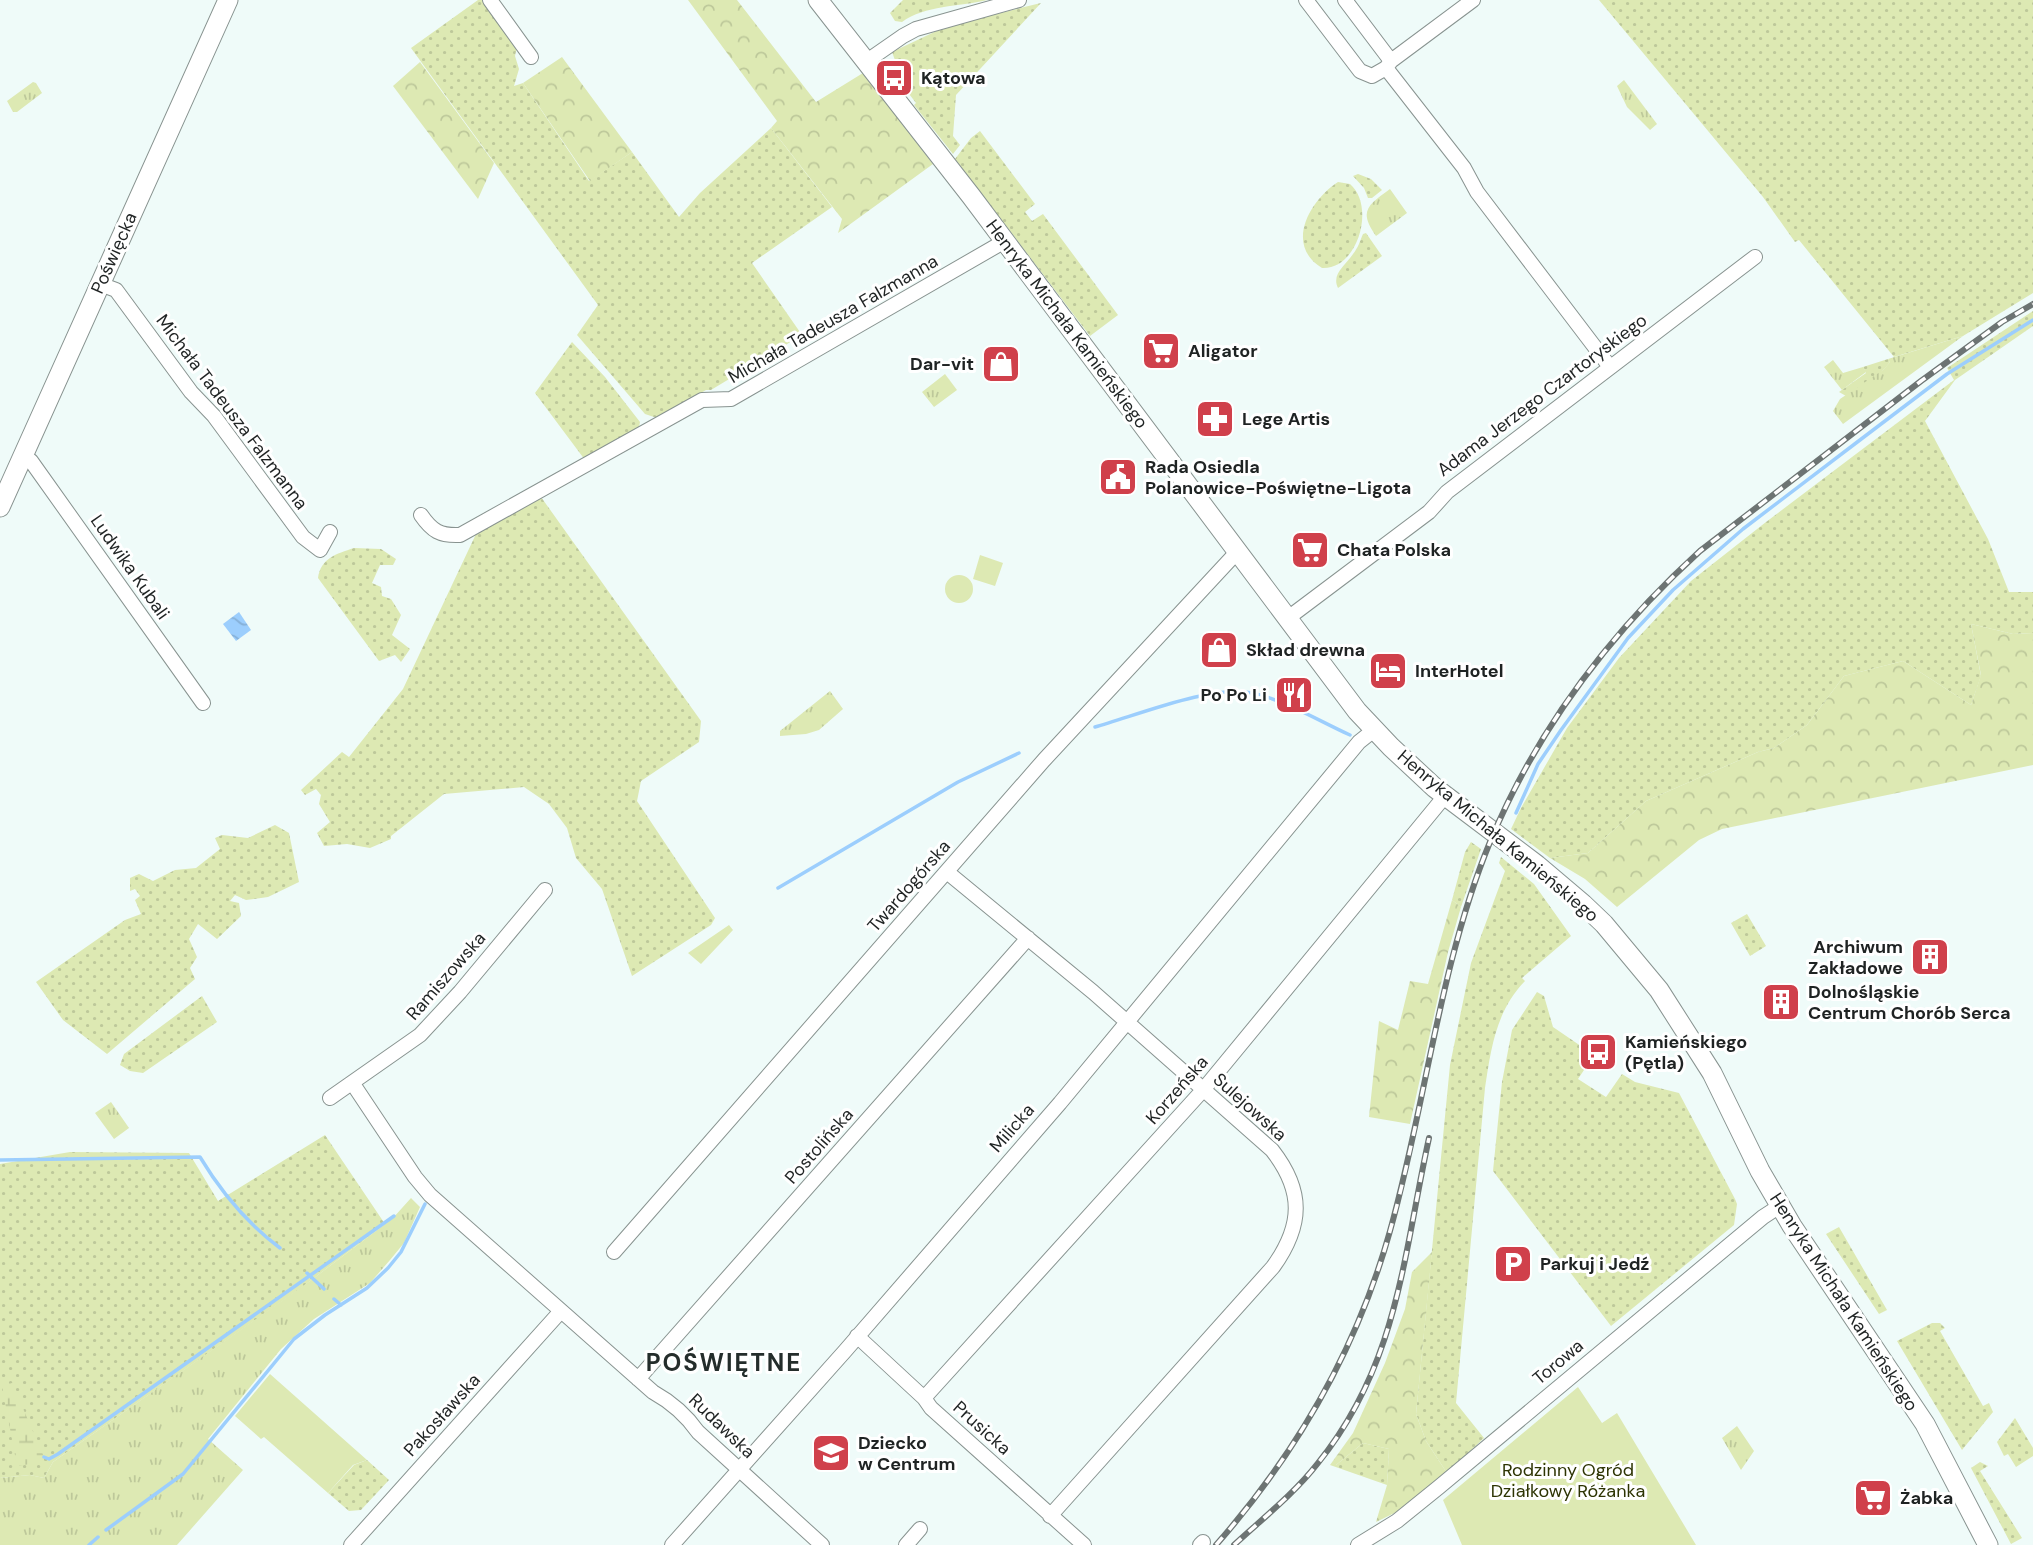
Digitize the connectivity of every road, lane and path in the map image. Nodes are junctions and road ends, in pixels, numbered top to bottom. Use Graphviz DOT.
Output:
graph roads {
  1 [pos="228,0"];
  2 [pos="490,0"];
  3 [pos="818,0"];
  4 [pos="1019,0"];
  5 [pos="1306,0"];
  6 [pos="1345,0"];
  7 [pos="1470,1"];
  8 [pos="531,57"];
  9 [pos="867,61"];
  10 [pos="1389,64"];
  11 [pos="1005,241"];
  12 [pos="1755,257"];
  13 [pos="100,284"];
  14 [pos="1610,367"];
  15 [pos="23,455"];
  16 [pos="0,507"];
  17 [pos="421,515"];
  18 [pos="330,532"];
  19 [pos="1238,551"];
  20 [pos="1288,618"];
  21 [pos="203,703"];
  22 [pos="1374,730"];
  23 [pos="1445,796"];
  24 [pos="947,872"];
  25 [pos="545,890"];
  26 [pos="1028,938"];
  27 [pos="1127,1021"];
  28 [pos="353,1084"];
  29 [pos="1203,1090"];
  30 [pos="330,1098"];
  31 [pos="1780,1206"];
  32 [pos="614,1252"];
  33 [pos="562,1311"];
  34 [pos="857,1336"];
  35 [pos="638,1379"];
  36 [pos="924,1398"];
  37 [pos="739,1470"];
  38 [pos="1050,1516"];
  39 [pos="920,1529"];
  40 [pos="351,1545"];
  41 [pos="672,1545"];
  42 [pos="822,1545"];
  43 [pos="906,1545"];
  44 [pos="1084,1545"];
  45 [pos="1358,1545"];
  46 [pos="1988,1545"];
  1 -- 13 [label="street, Poświęcka"];
  2 -- 8 [label="street"];
  3 -- 9 [label="street, Henryka Michała Kamieńskiego"];
  4 -- 9 [label="street"];
  5 -- 10 [label="street"];
  6 -- 10 [label="street"];
  7 -- 10 [label="street"];
  9 -- 11 [label="street, Henryka Michała Kamieńskiego"];
  10 -- 14 [label="street"];
  11 -- 17 [label="street, Michała Tadeusza Falzmanna"];
  11 -- 19 [label="street, Henryka Michała Kamieńskiego"];
  12 -- 14 [label="street, Adama Jerzego Czartoryskiego"];
  13 -- 15 [label="street, Poświęcka"];
  13 -- 18 [label="street, Michała Tadeusza Falzmanna"];
  14 -- 20 [label="street, Adama Jerzego Czartoryskiego"];
  15 -- 16 [label="street, Poświęcka"];
  15 -- 21 [label="street, Ludwika Kubali"];
  19 -- 20 [label="street, Henryka Michała Kamieńskiego"];
  19 -- 24 [label="street, Twardogórska"];
  20 -- 22 [label="street, Henryka Michała Kamieńskiego"];
  22 -- 23 [label="street, Henryka Michała Kamieńskiego"];
  22 -- 27 [label="street, Milicka"];
  23 -- 29 [label="street, Korzeńska"];
  23 -- 31 [label="street, Henryka Michała Kamieńskiego"];
  24 -- 26 [label="street, Sulejowska"];
  24 -- 32 [label="street, Twardogórska"];
  25 -- 28 [label="street, Ramiszowska"];
  26 -- 27 [label="street, Sulejowska"];
  26 -- 35 [label="street, Postolińska"];
  27 -- 29 [label="street, Sulejowska"];
  27 -- 34 [label="street, Milicka"];
  28 -- 30 [label="street, Ramiszowska"];
  28 -- 33 [label="street, Rudawska"];
  29 -- 36 [label="street, Korzeńska"];
  29 -- 38 [label="street, Sulejowska"];
  31 -- 45 [label="street, Torowa"];
  31 -- 46 [label="street, Henryka Michała Kamieńskiego"];
  33 -- 35 [label="street, Rudawska"];
  33 -- 40 [label="street, Pakosławska"];
  34 -- 36 [label="street, Prusicka"];
  34 -- 37 [label="street, Milicka"];
  35 -- 37 [label="street, Rudawska"];
  36 -- 38 [label="street, Prusicka"];
  37 -- 41 [label="street, Milicka"];
  37 -- 42 [label="street, Rudawska"];
  38 -- 44 [label="street, Prusicka"];
  39 -- 43 [label="street"];
}
